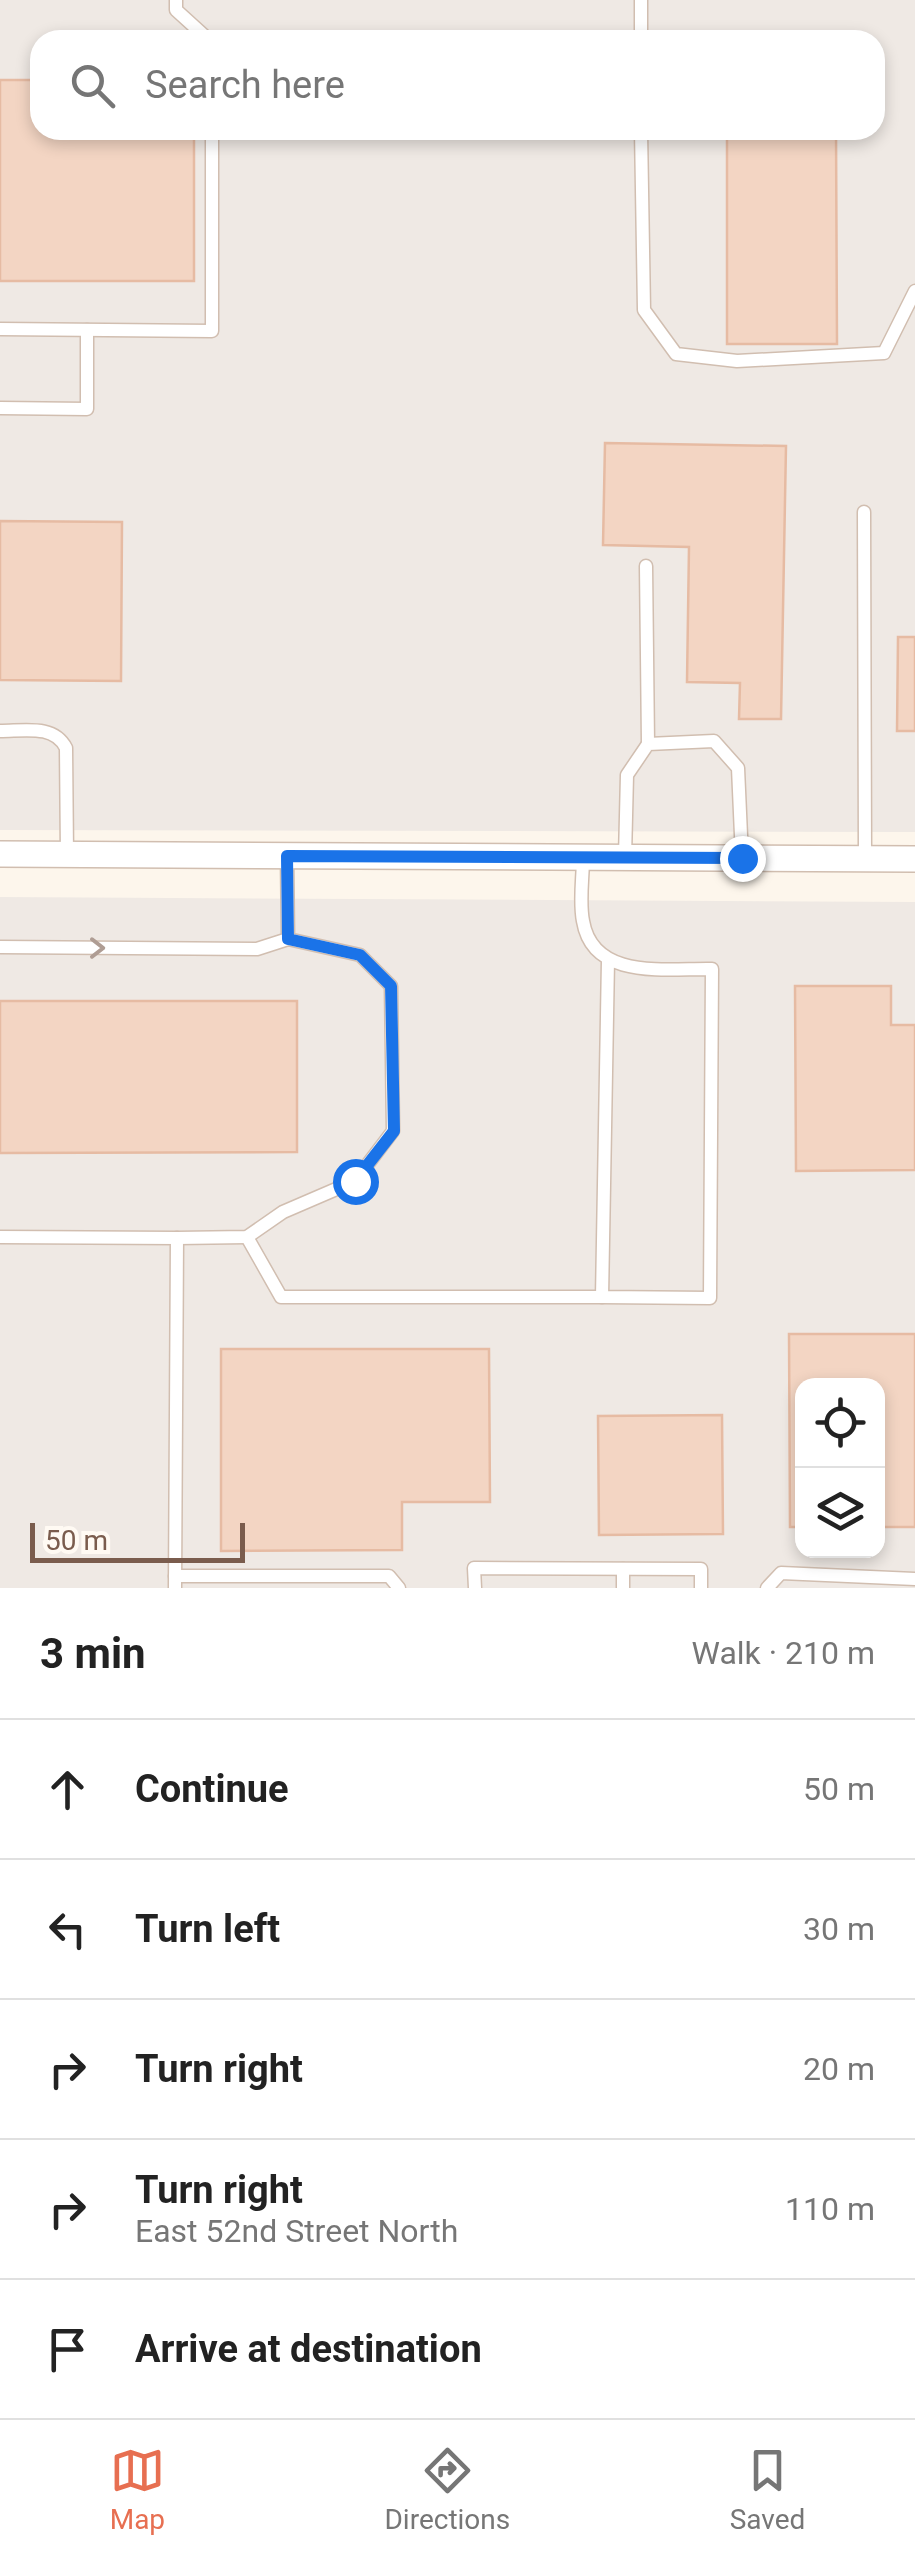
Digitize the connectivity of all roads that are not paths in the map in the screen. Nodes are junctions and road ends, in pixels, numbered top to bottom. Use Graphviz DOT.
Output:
graph roads {
  1 [pos="176,0"];
  2 [pos="640,0"];
  3 [pos="198,30"];
  4 [pos="640,30"];
  5 [pos="212,140"];
  6 [pos="642,140"];
  7 [pos="915,291"];
  8 [pos="0,329"];
  9 [pos="86,330"];
  10 [pos="0,408"];
  11 [pos="864,512"];
  12 [pos="646,566"];
  13 [pos="0,732"];
  14 [pos="648,744"];
  15 [pos="0,854"];
  16 [pos="67,854"];
  17 [pos="287,856"];
  18 [pos="583,857"];
  19 [pos="624,857"];
  20 [pos="742,858"];
  21 [pos="865,858"];
  22 [pos="915,859"];
  23 [pos="288,939"];
  24 [pos="0,947"];
  25 [pos="608,960"];
  26 [pos="0,1237"];
  27 [pos="247,1237"];
  28 [pos="177,1238"];
  29 [pos="602,1296"];
  30 [pos="623,1568"];
  31 [pos="915,1578"];
  32 [pos="175,1582"];
  33 [pos="399,1588"];
  34 [pos="475,1588"];
  35 [pos="623,1588"];
  36 [pos="701,1588"];
  37 [pos="767,1588"];
  1 -- 3 [label="lane"];
  2 -- 4 [label="lane"];
  5 -- 9 [label="lane"];
  6 -- 7 [label="lane"];
  8 -- 9 [label="lane"];
  9 -- 10 [label="lane"];
  11 -- 21 [label="lane"];
  12 -- 14 [label="lane"];
  13 -- 16 [label="lane"];
  14 -- 19 [label="lane"];
  14 -- 20 [label="lane"];
  15 -- 16 [label="street"];
  16 -- 17 [label="street"];
  17 -- 18 [label="street"];
  17 -- 23 [label="lane"];
  18 -- 19 [label="street"];
  18 -- 25 [label="lane"];
  19 -- 20 [label="street"];
  20 -- 21 [label="street"];
  21 -- 22 [label="street"];
  24 -- 23 [label="lane, one-way"];
  23 -- 27 [label="lane"];
  25 -- 29 [label="lane"];
  25 -- 29 [label="lane"];
  26 -- 28 [label="lane"];
  27 -- 28 [label="lane"];
  27 -- 29 [label="lane"];
  28 -- 32 [label="lane"];
  30 -- 34 [label="lane"];
  30 -- 35 [label="lane"];
  30 -- 36 [label="lane"];
  31 -- 37 [label="lane"];
  32 -- 33 [label="lane"];
}
